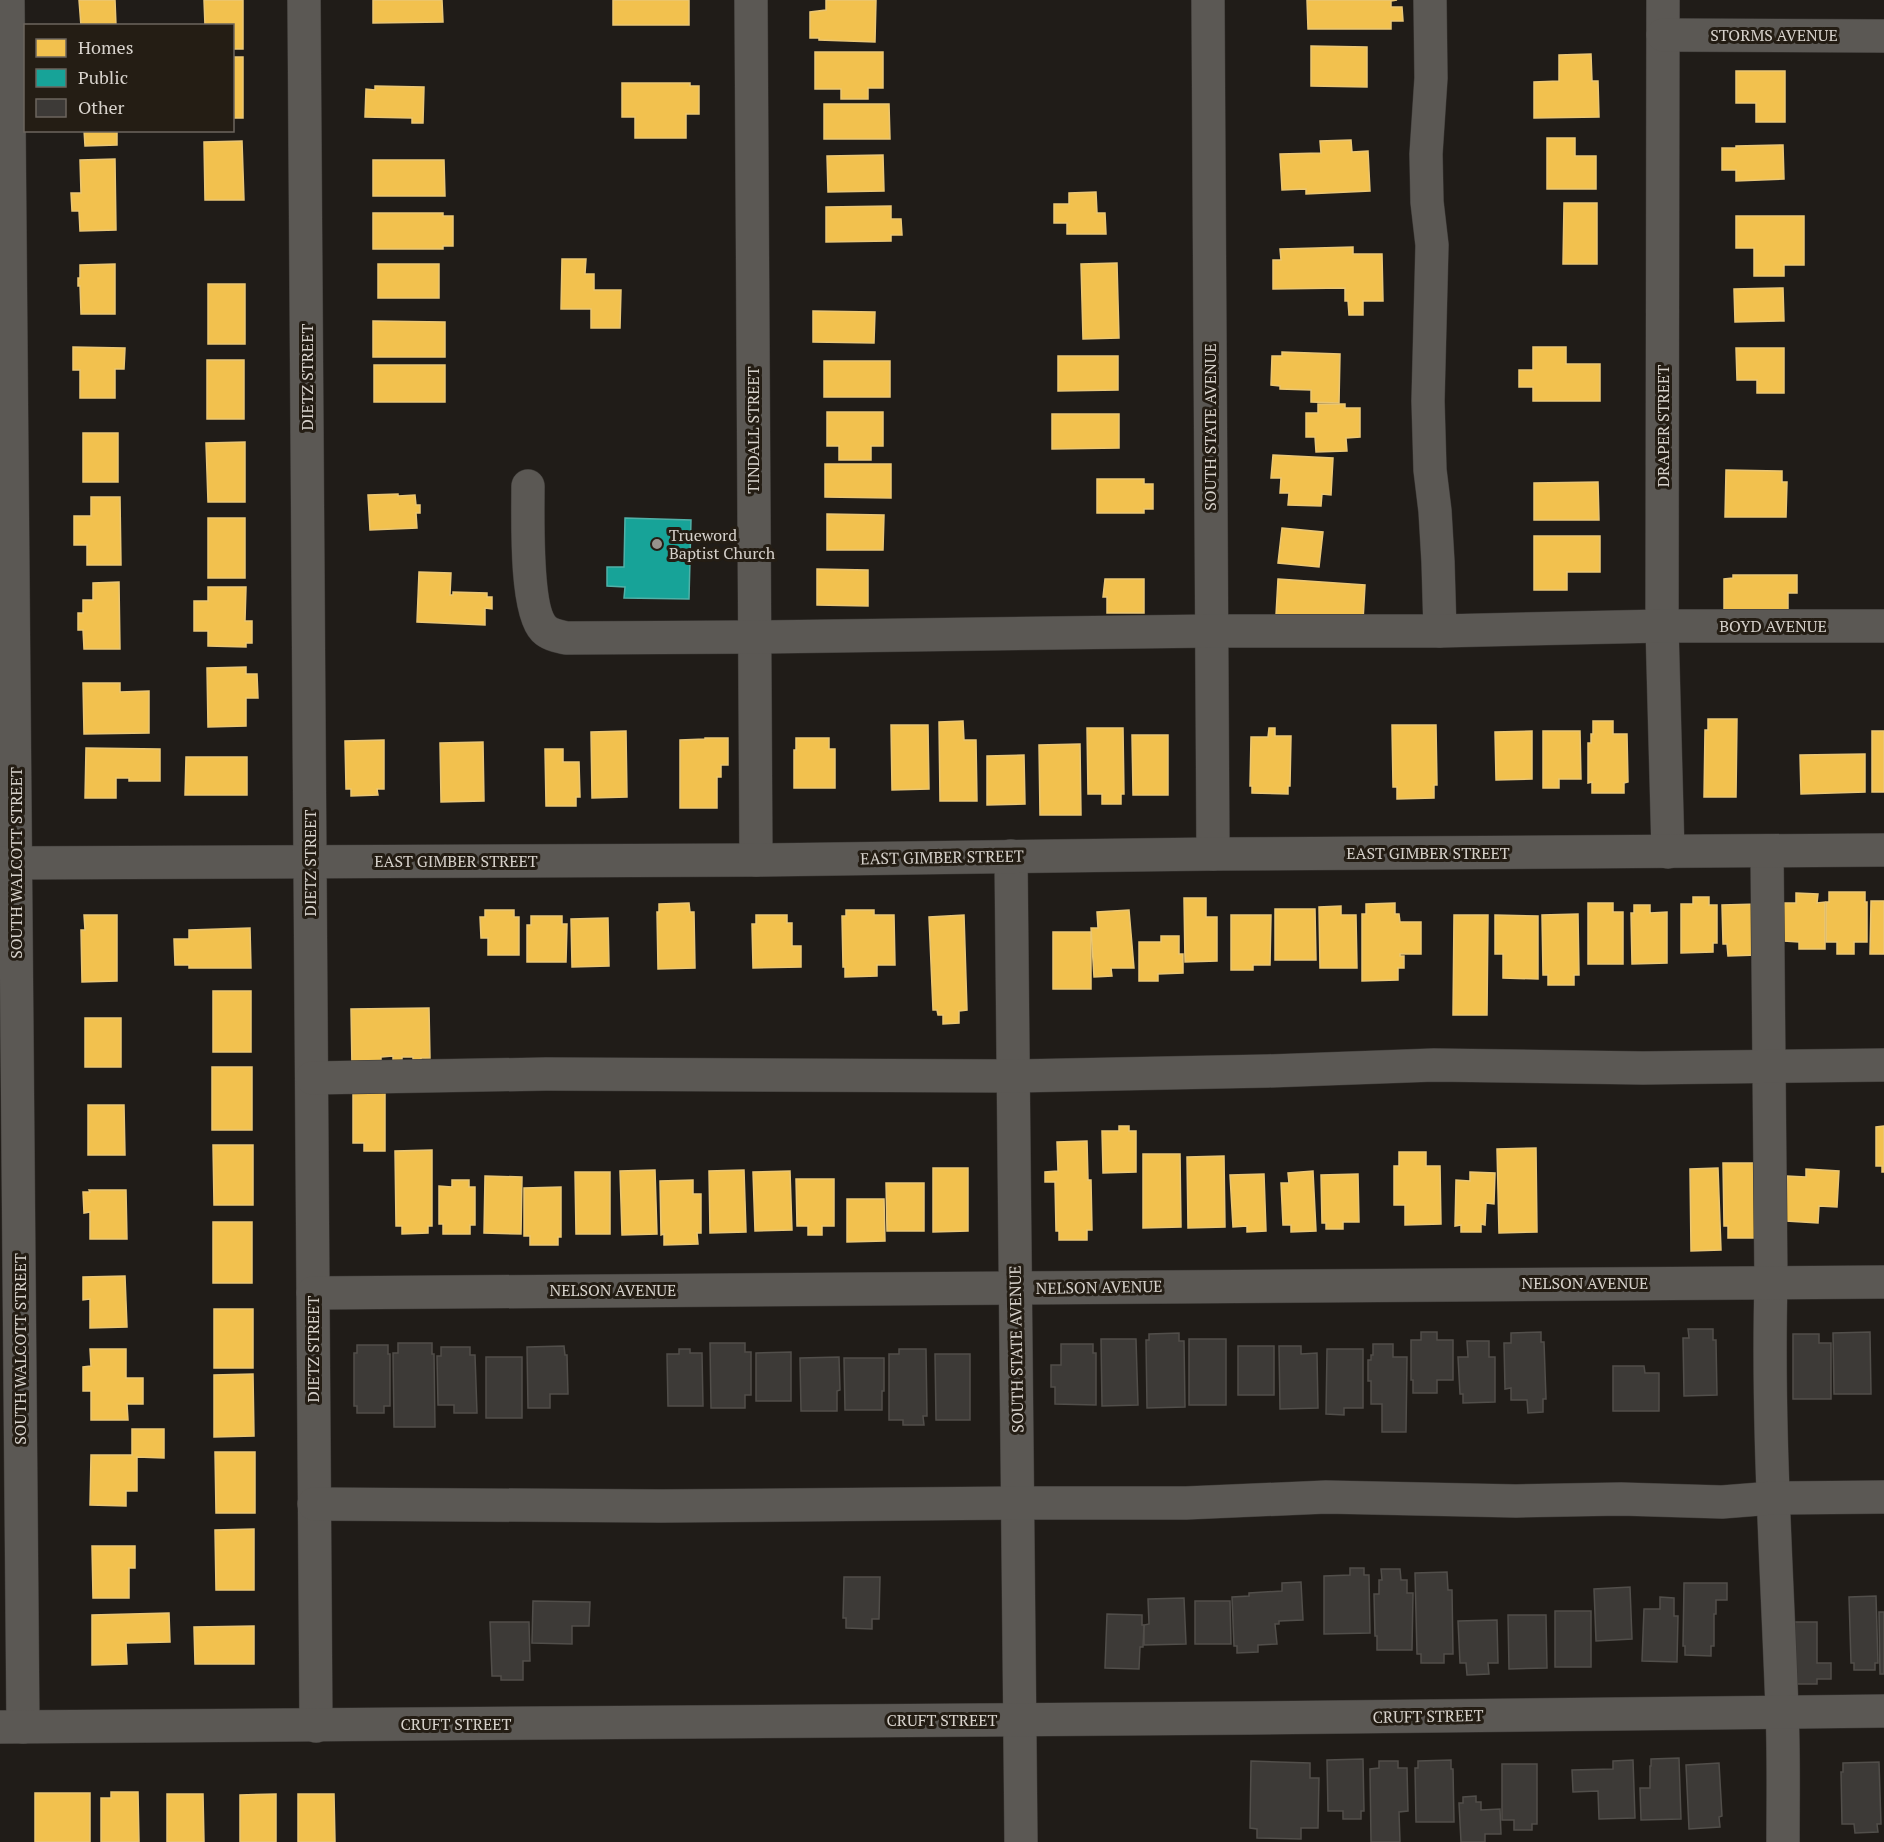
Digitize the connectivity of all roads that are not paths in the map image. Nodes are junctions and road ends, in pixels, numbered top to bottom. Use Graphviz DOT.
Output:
graph roads {
  1 [pos="8,0"];
  2 [pos="304,0"];
  3 [pos="752,0"];
  4 [pos="1208,0"];
  5 [pos="1430,0"];
  6 [pos="1663,0"];
  7 [pos="1663,35"];
  8 [pos="1884,36"];
  9 [pos="528,486"];
  10 [pos="1662,626"];
  11 [pos="1884,626"];
  12 [pos="1211,631"];
  13 [pos="1440,631"];
  14 [pos="754,637"];
  15 [pos="1884,850"];
  16 [pos="1767,851"];
  17 [pos="1668,852"];
  18 [pos="1213,854"];
  19 [pos="1011,856"];
  20 [pos="756,860"];
  21 [pos="310,862"];
  22 [pos="8,863"];
  23 [pos="1884,1065"];
  24 [pos="1768,1067"];
  25 [pos="1013,1076"];
  26 [pos="312,1078"];
  27 [pos="1771,1282"];
  28 [pos="1884,1282"];
  29 [pos="1015,1287"];
  30 [pos="313,1293"];
  31 [pos="1884,1497"];
  32 [pos="1773,1498"];
  33 [pos="1017,1503"];
  34 [pos="315,1504"];
  35 [pos="1884,1711"];
  36 [pos="1782,1712"];
  37 [pos="1019,1720"];
  38 [pos="316,1725"];
  39 [pos="11,1727"];
  40 [pos="1021,1836"];
  41 [pos="1783,1842"];
  1 -- 22 [label="street, SOUTH WALCOTT STREET"];
  2 -- 21 [label="street, DIETZ STREET"];
  3 -- 14 [label="street, TINDALL STREET"];
  4 -- 12 [label="street, SOUTH STATE AVENUE"];
  5 -- 13 [label="street"];
  6 -- 7 [label="street, DRAPER STREET"];
  7 -- 8 [label="street, STORMS AVENUE"];
  7 -- 10 [label="street, DRAPER STREET"];
  9 -- 14 [label="street, BOYD AVENUE"];
  10 -- 11 [label="street, BOYD AVENUE"];
  10 -- 13 [label="street, BOYD AVENUE"];
  10 -- 17 [label="street, DRAPER STREET"];
  12 -- 13 [label="street, BOYD AVENUE"];
  12 -- 14 [label="street, BOYD AVENUE"];
  12 -- 18 [label="street, SOUTH STATE AVENUE"];
  14 -- 20 [label="street, TINDALL STREET"];
  15 -- 16 [label="street, EAST GIMBER STREET"];
  16 -- 17 [label="street, EAST GIMBER STREET"];
  16 -- 24 [label="street"];
  17 -- 18 [label="street, EAST GIMBER STREET"];
  18 -- 19 [label="street, EAST GIMBER STREET"];
  19 -- 20 [label="street, EAST GIMBER STREET"];
  19 -- 25 [label="street, SOUTH STATE AVENUE"];
  20 -- 21 [label="street, EAST GIMBER STREET"];
  21 -- 22 [label="street, EAST GIMBER STREET"];
  21 -- 26 [label="street, DIETZ STREET"];
  22 -- 39 [label="street, SOUTH WALCOTT STREET"];
  23 -- 24 [label="street"];
  24 -- 25 [label="street"];
  24 -- 27 [label="street"];
  25 -- 26 [label="street"];
  25 -- 29 [label="street, SOUTH STATE AVENUE"];
  26 -- 30 [label="street, DIETZ STREET"];
  27 -- 28 [label="street, NELSON AVENUE"];
  27 -- 29 [label="street, NELSON AVENUE"];
  27 -- 32 [label="street"];
  29 -- 30 [label="street, NELSON AVENUE"];
  29 -- 33 [label="street, SOUTH STATE AVENUE"];
  30 -- 34 [label="street, DIETZ STREET"];
  31 -- 32 [label="street"];
  32 -- 33 [label="street"];
  32 -- 36 [label="street"];
  33 -- 34 [label="street"];
  33 -- 37 [label="street, SOUTH STATE AVENUE"];
  34 -- 38 [label="street, DIETZ STREET"];
  35 -- 36 [label="street, CRUFT STREET"];
  36 -- 37 [label="street, CRUFT STREET"];
  36 -- 41 [label="street"];
  37 -- 38 [label="street, CRUFT STREET"];
  37 -- 40 [label="street, SOUTH STATE AVENUE"];
  38 -- 39 [label="street, CRUFT STREET"];
}
